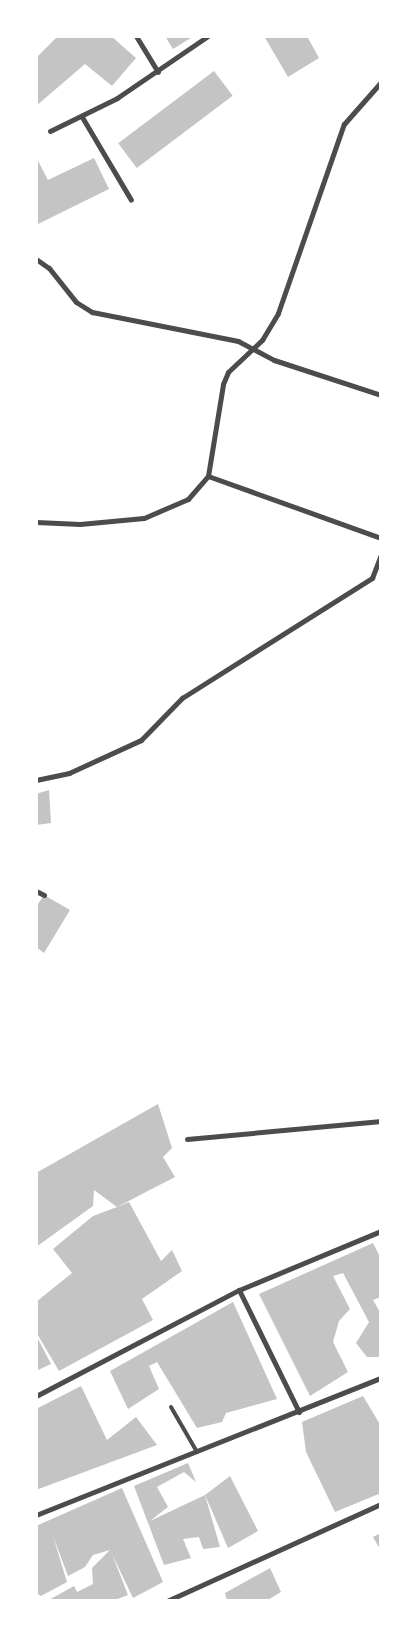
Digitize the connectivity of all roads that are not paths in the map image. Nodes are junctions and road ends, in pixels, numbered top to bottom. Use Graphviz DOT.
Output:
graph roads {
  1 [pos="136,36"];
  2 [pos="208,36"];
  3 [pos="158,72"];
  4 [pos="381,82"];
  5 [pos="82,117"];
  6 [pos="50,131"];
  7 [pos="131,200"];
  8 [pos="36,259"];
  9 [pos="253,349"];
  10 [pos="381,394"];
  11 [pos="208,476"];
  12 [pos="36,522"];
  13 [pos="381,538"];
  14 [pos="381,554"];
  15 [pos="36,780"];
  16 [pos="36,891"];
  17 [pos="44,895"];
  18 [pos="381,1121"];
  19 [pos="186,1138"];
  20 [pos="381,1231"];
  21 [pos="239,1290"];
  22 [pos="381,1378"];
  23 [pos="36,1396"];
  24 [pos="171,1408"];
  25 [pos="299,1412"];
  26 [pos="197,1452"];
  27 [pos="381,1504"];
  28 [pos="36,1515"];
  29 [pos="167,1601"];
  1 -- 3 [label="street"];
  2 -- 3 [label="street"];
  3 -- 5 [label="street"];
  4 -- 9 [label="street"];
  5 -- 6 [label="street"];
  5 -- 7 [label="street"];
  8 -- 9 [label="street"];
  9 -- 10 [label="street"];
  9 -- 11 [label="street"];
  11 -- 12 [label="street"];
  11 -- 13 [label="street"];
  14 -- 15 [label="street"];
  16 -- 17 [label="street"];
  18 -- 19 [label="street"];
  20 -- 21 [label="street"];
  21 -- 23 [label="street"];
  21 -- 25 [label="street"];
  22 -- 25 [label="street"];
  24 -- 26 [label="lane"];
  25 -- 26 [label="street"];
  26 -- 28 [label="street"];
  27 -- 29 [label="street"];
}
